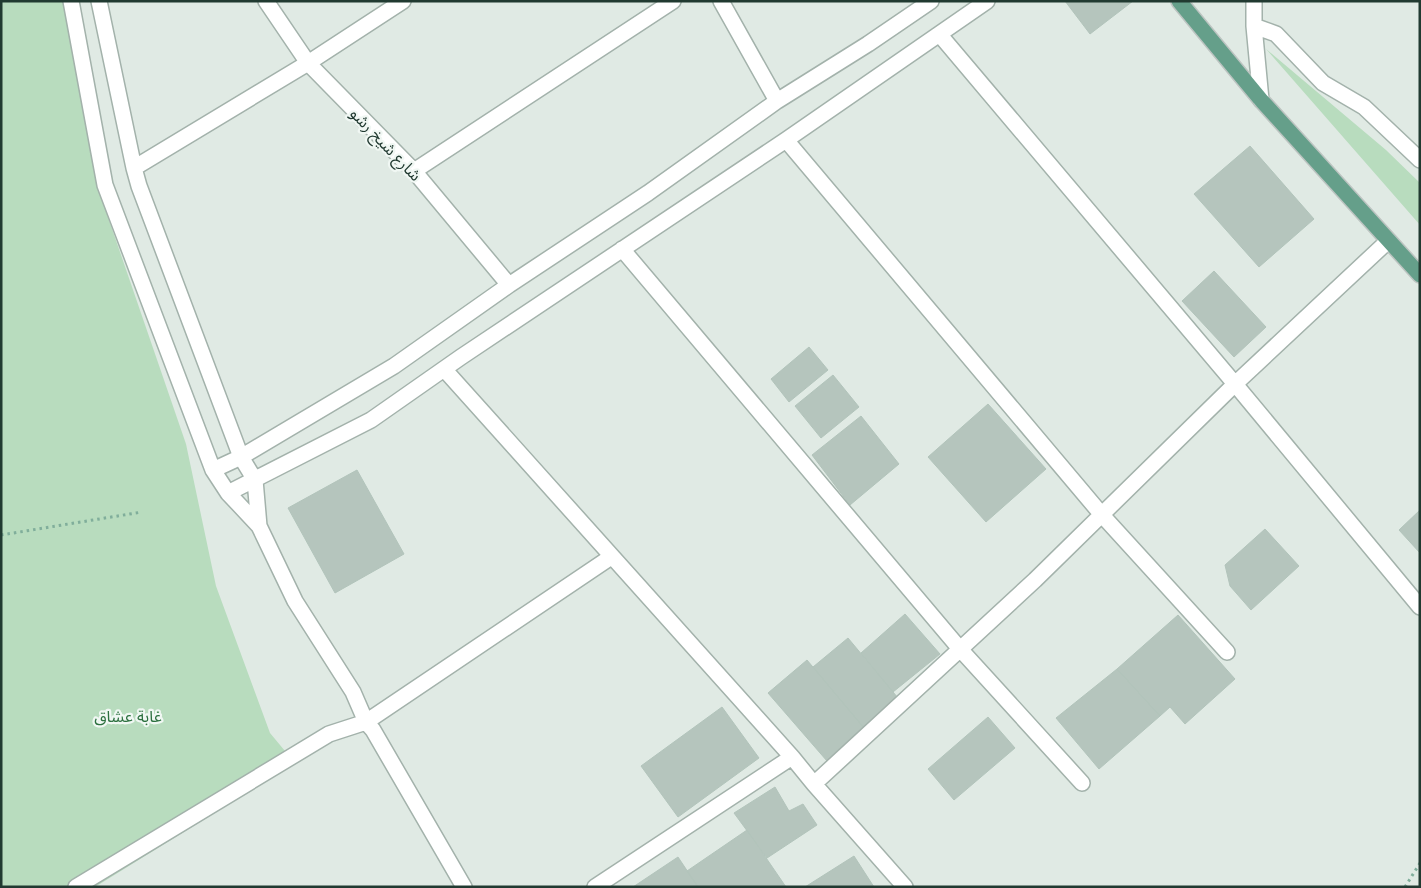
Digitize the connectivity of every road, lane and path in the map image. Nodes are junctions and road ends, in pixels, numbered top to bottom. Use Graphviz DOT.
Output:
graph roads {
  1 [pos="71,1"];
  2 [pos="99,1"];
  3 [pos="266,1"];
  4 [pos="403,1"];
  5 [pos="673,1"];
  6 [pos="721,1"];
  7 [pos="931,1"];
  8 [pos="987,1"];
  9 [pos="1180,1"];
  10 [pos="1254,1"];
  11 [pos="1254,26"];
  12 [pos="940,35"];
  13 [pos="308,63"];
  14 [pos="1261,100"];
  15 [pos="777,101"];
  16 [pos="786,140"];
  17 [pos="1420,160"];
  18 [pos="134,168"];
  19 [pos="414,171"];
  20 [pos="1388,241"];
  21 [pos="622,249"];
  22 [pos="1420,275"];
  23 [pos="509,285"];
  24 [pos="444,369"];
  25 [pos="1236,384"];
  26 [pos="241,457"];
  27 [pos="213,470"];
  28 [pos="255,480"];
  29 [pos="228,494"];
  30 [pos="142,512"];
  31 [pos="1102,515"];
  32 [pos="259,526"];
  33 [pos="1,535"];
  34 [pos="611,557"];
  35 [pos="1420,607"];
  36 [pos="960,649"];
  37 [pos="1227,652"];
  38 [pos="366,722"];
  39 [pos="792,756"];
  40 [pos="1082,783"];
  41 [pos="814,784"];
  42 [pos="1420,863"];
  43 [pos="76,887"];
  44 [pos="464,887"];
  45 [pos="595,887"];
  46 [pos="905,887"];
  47 [pos="1405,887"];
  1 -- 27 [label="street"];
  2 -- 18 [label="street"];
  3 -- 13 [label="street, شارع شيخ رشو"];
  4 -- 13 [label="street"];
  5 -- 19 [label="street"];
  6 -- 15 [label="street"];
  7 -- 15 [label="street"];
  8 -- 12 [label="street"];
  9 -- 14 [label="main road"];
  10 -- 11 [label="street"];
  11 -- 14 [label="street"];
  11 -- 17 [label="street"];
  12 -- 16 [label="street"];
  12 -- 25 [label="street"];
  13 -- 18 [label="street"];
  13 -- 19 [label="street, شارع شيخ رشو"];
  14 -- 20 [label="main road"];
  15 -- 23 [label="street"];
  16 -- 21 [label="street"];
  16 -- 31 [label="street"];
  18 -- 26 [label="street"];
  19 -- 23 [label="street, شارع شيخ رشو"];
  20 -- 22 [label="main road"];
  20 -- 25 [label="street"];
  21 -- 24 [label="street"];
  21 -- 36 [label="street"];
  23 -- 26 [label="street"];
  24 -- 28 [label="street"];
  24 -- 34 [label="street"];
  25 -- 31 [label="street"];
  25 -- 35 [label="street"];
  26 -- 27 [label="street"];
  26 -- 28 [label="street"];
  27 -- 29 [label="street"];
  28 -- 29 [label="street"];
  28 -- 32 [label="street"];
  29 -- 32 [label="street"];
  30 -- 33 [label="path"];
  31 -- 36 [label="street"];
  31 -- 37 [label="street"];
  32 -- 38 [label="street"];
  34 -- 38 [label="street"];
  34 -- 39 [label="street"];
  36 -- 40 [label="street"];
  36 -- 41 [label="street"];
  38 -- 43 [label="street"];
  38 -- 44 [label="street"];
  39 -- 41 [label="street"];
  39 -- 45 [label="street"];
  41 -- 46 [label="street"];
  42 -- 47 [label="path"];
}
